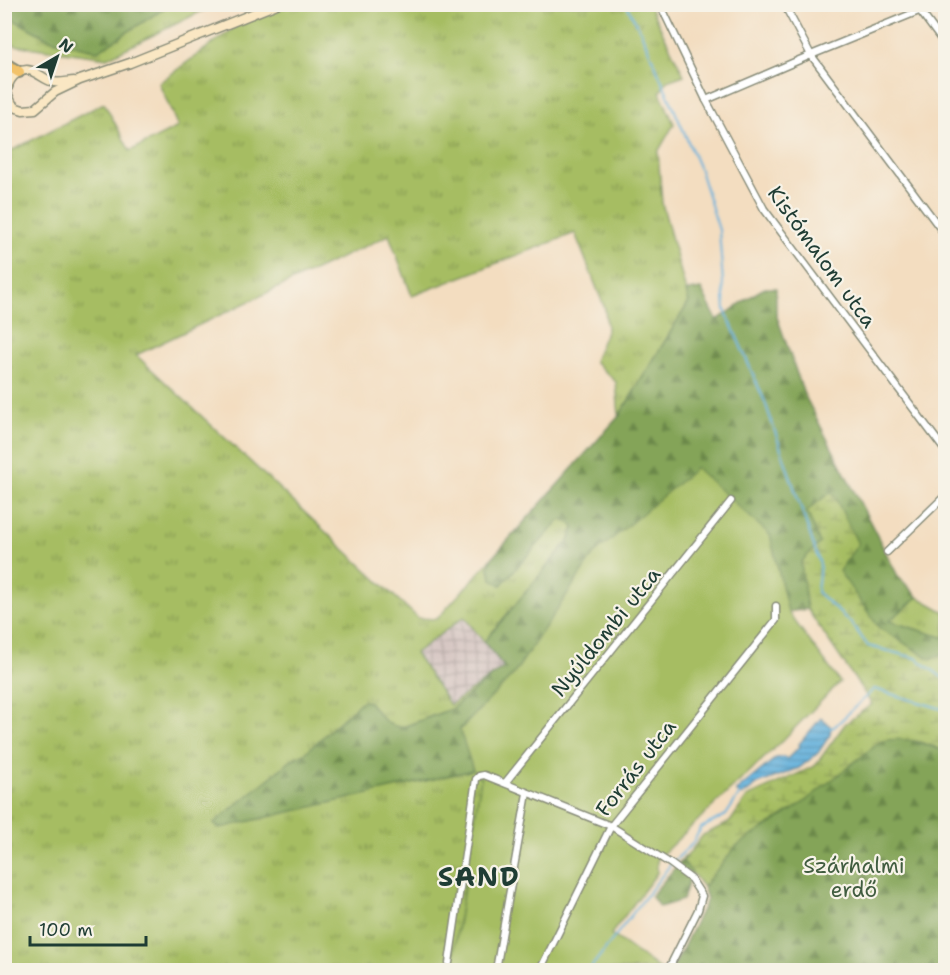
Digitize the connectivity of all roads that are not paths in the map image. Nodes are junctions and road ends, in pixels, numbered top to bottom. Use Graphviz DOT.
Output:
graph roads {
  1 [pos="277,4"];
  2 [pos="660,4"];
  3 [pos="784,4"];
  4 [pos="915,4"];
  5 [pos="936,4"];
  6 [pos="919,12"];
  7 [pos="945,46"];
  8 [pos="811,54"];
  9 [pos="4,63"];
  10 [pos="19,72"];
  11 [pos="43,78"];
  12 [pos="80,80"];
  13 [pos="6,88"];
  14 [pos="45,99"];
  15 [pos="706,100"];
  16 [pos="17,108"];
  17 [pos="4,111"];
  18 [pos="945,236"];
  19 [pos="945,452"];
  20 [pos="945,495"];
  21 [pos="731,501"];
  22 [pos="887,552"];
  23 [pos="776,606"];
  24 [pos="505,783"];
  25 [pos="527,793"];
  26 [pos="611,826"];
  27 [pos="449,963"];
  28 [pos="542,966"];
  29 [pos="496,970"];
  30 [pos="668,970"];
  1 -- 12 [label="main road"];
  2 -- 15 [label="street, Kistómalom utca"];
  3 -- 8 [label="street"];
  4 -- 6 [label="street"];
  5 -- 6 [label="street"];
  6 -- 7 [label="street"];
  6 -- 8 [label="street"];
  8 -- 15 [label="street"];
  8 -- 18 [label="street"];
  9 -- 10 [label="highway"];
  10 -- 11 [label="main road"];
  10 -- 13 [label="main road"];
  11 -- 12 [label="main road"];
  11 -- 14 [label="main road"];
  12 -- 14 [label="main road"];
  13 -- 16 [label="main road"];
  14 -- 16 [label="main road"];
  15 -- 19 [label="street, Kistómalom utca"];
  16 -- 17 [label="main road"];
  20 -- 22 [label="street"];
  21 -- 24 [label="street, Nyúldombi utca"];
  23 -- 26 [label="street, Forrás utca"];
  24 -- 25 [label="street"];
  24 -- 27 [label="street"];
  25 -- 26 [label="street"];
  25 -- 29 [label="street"];
  26 -- 28 [label="street, Forrás utca"];
  26 -- 30 [label="street"];
}
